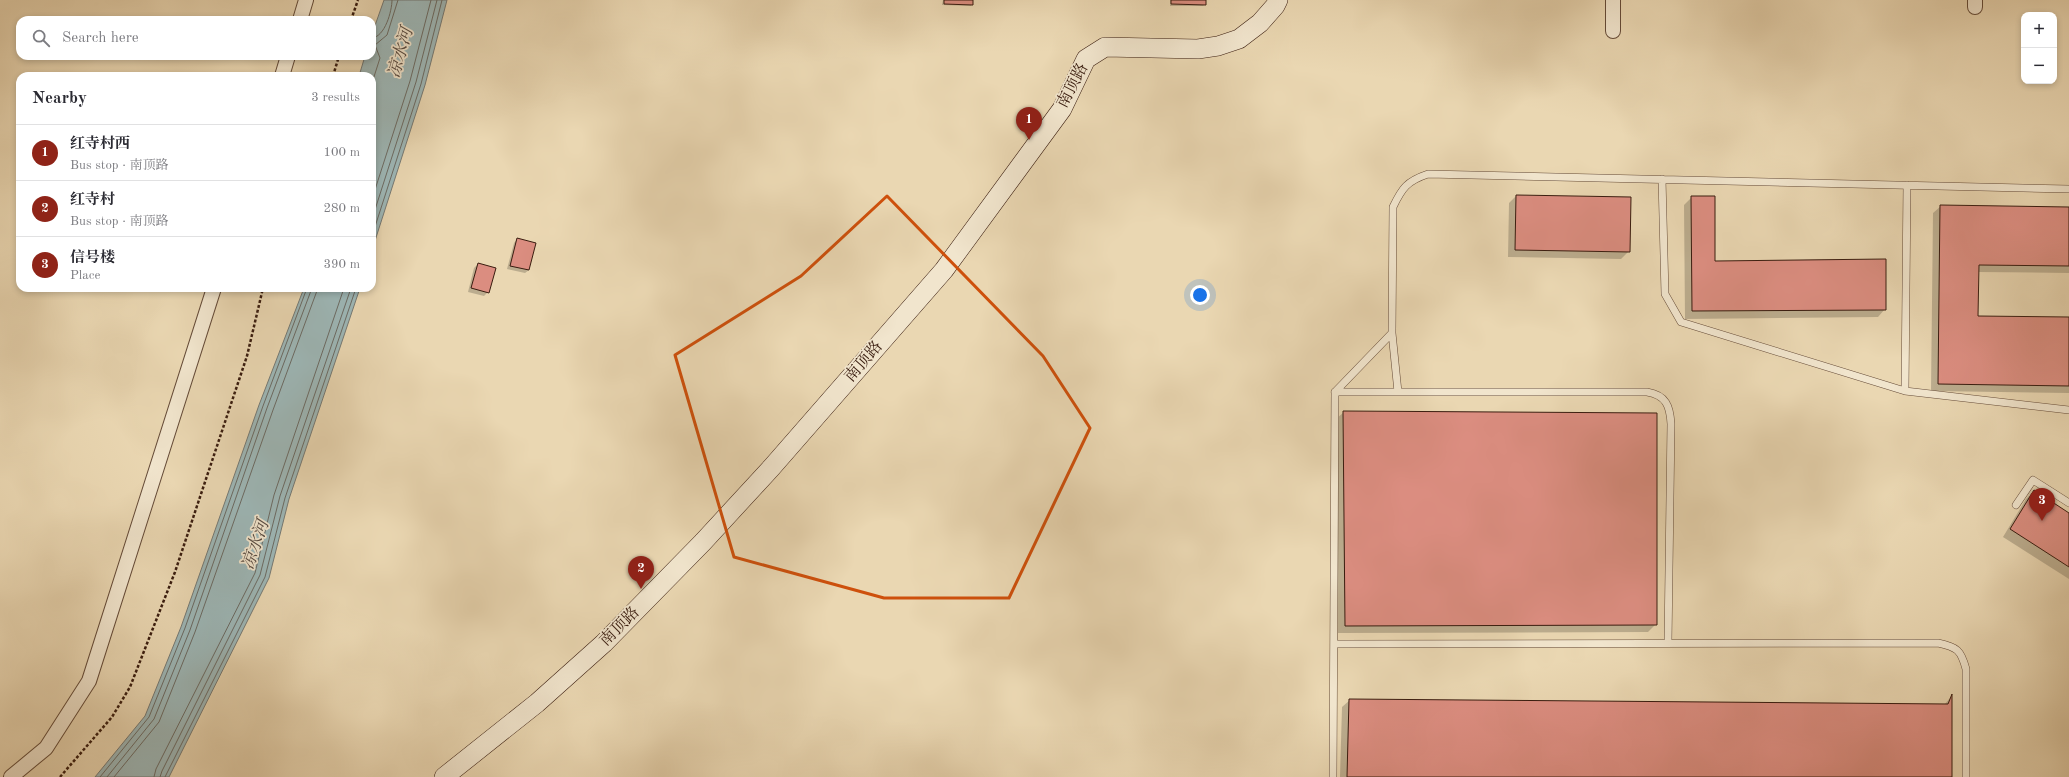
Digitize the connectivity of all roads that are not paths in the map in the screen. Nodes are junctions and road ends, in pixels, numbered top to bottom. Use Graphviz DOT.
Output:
graph roads {
  1 [pos="306,0"];
  2 [pos="1278,0"];
  3 [pos="1613,0"];
  4 [pos="301,16"];
  5 [pos="1613,31"];
  6 [pos="287,60"];
  7 [pos="283,72"];
  8 [pos="1662,179"];
  9 [pos="1907,185"];
  10 [pos="2069,189"];
  11 [pos="213,292"];
  12 [pos="1392,333"];
  13 [pos="1905,391"];
  14 [pos="1335,392"];
  15 [pos="1398,392"];
  16 [pos="2069,410"];
  17 [pos="2069,503"];
  18 [pos="2016,505"];
  19 [pos="1668,643"];
  20 [pos="1334,644"];
  21 [pos="11,777"];
  22 [pos="444,777"];
  23 [pos="1333,777"];
  24 [pos="1966,777"];
  1 -- 4 [label="street"];
  2 -- 22 [label="street, 南顶路"];
  3 -- 5 [label="street"];
  6 -- 7 [label="street"];
  8 -- 9 [label="lane"];
  8 -- 12 [label="lane"];
  8 -- 13 [label="lane"];
  9 -- 10 [label="lane"];
  9 -- 13 [label="lane"];
  11 -- 21 [label="street"];
  12 -- 14 [label="lane"];
  12 -- 15 [label="lane"];
  13 -- 16 [label="lane"];
  14 -- 15 [label="lane"];
  14 -- 20 [label="lane"];
  15 -- 19 [label="lane"];
  17 -- 18 [label="lane"];
  19 -- 20 [label="lane"];
  19 -- 24 [label="lane"];
  20 -- 23 [label="lane"];
}
